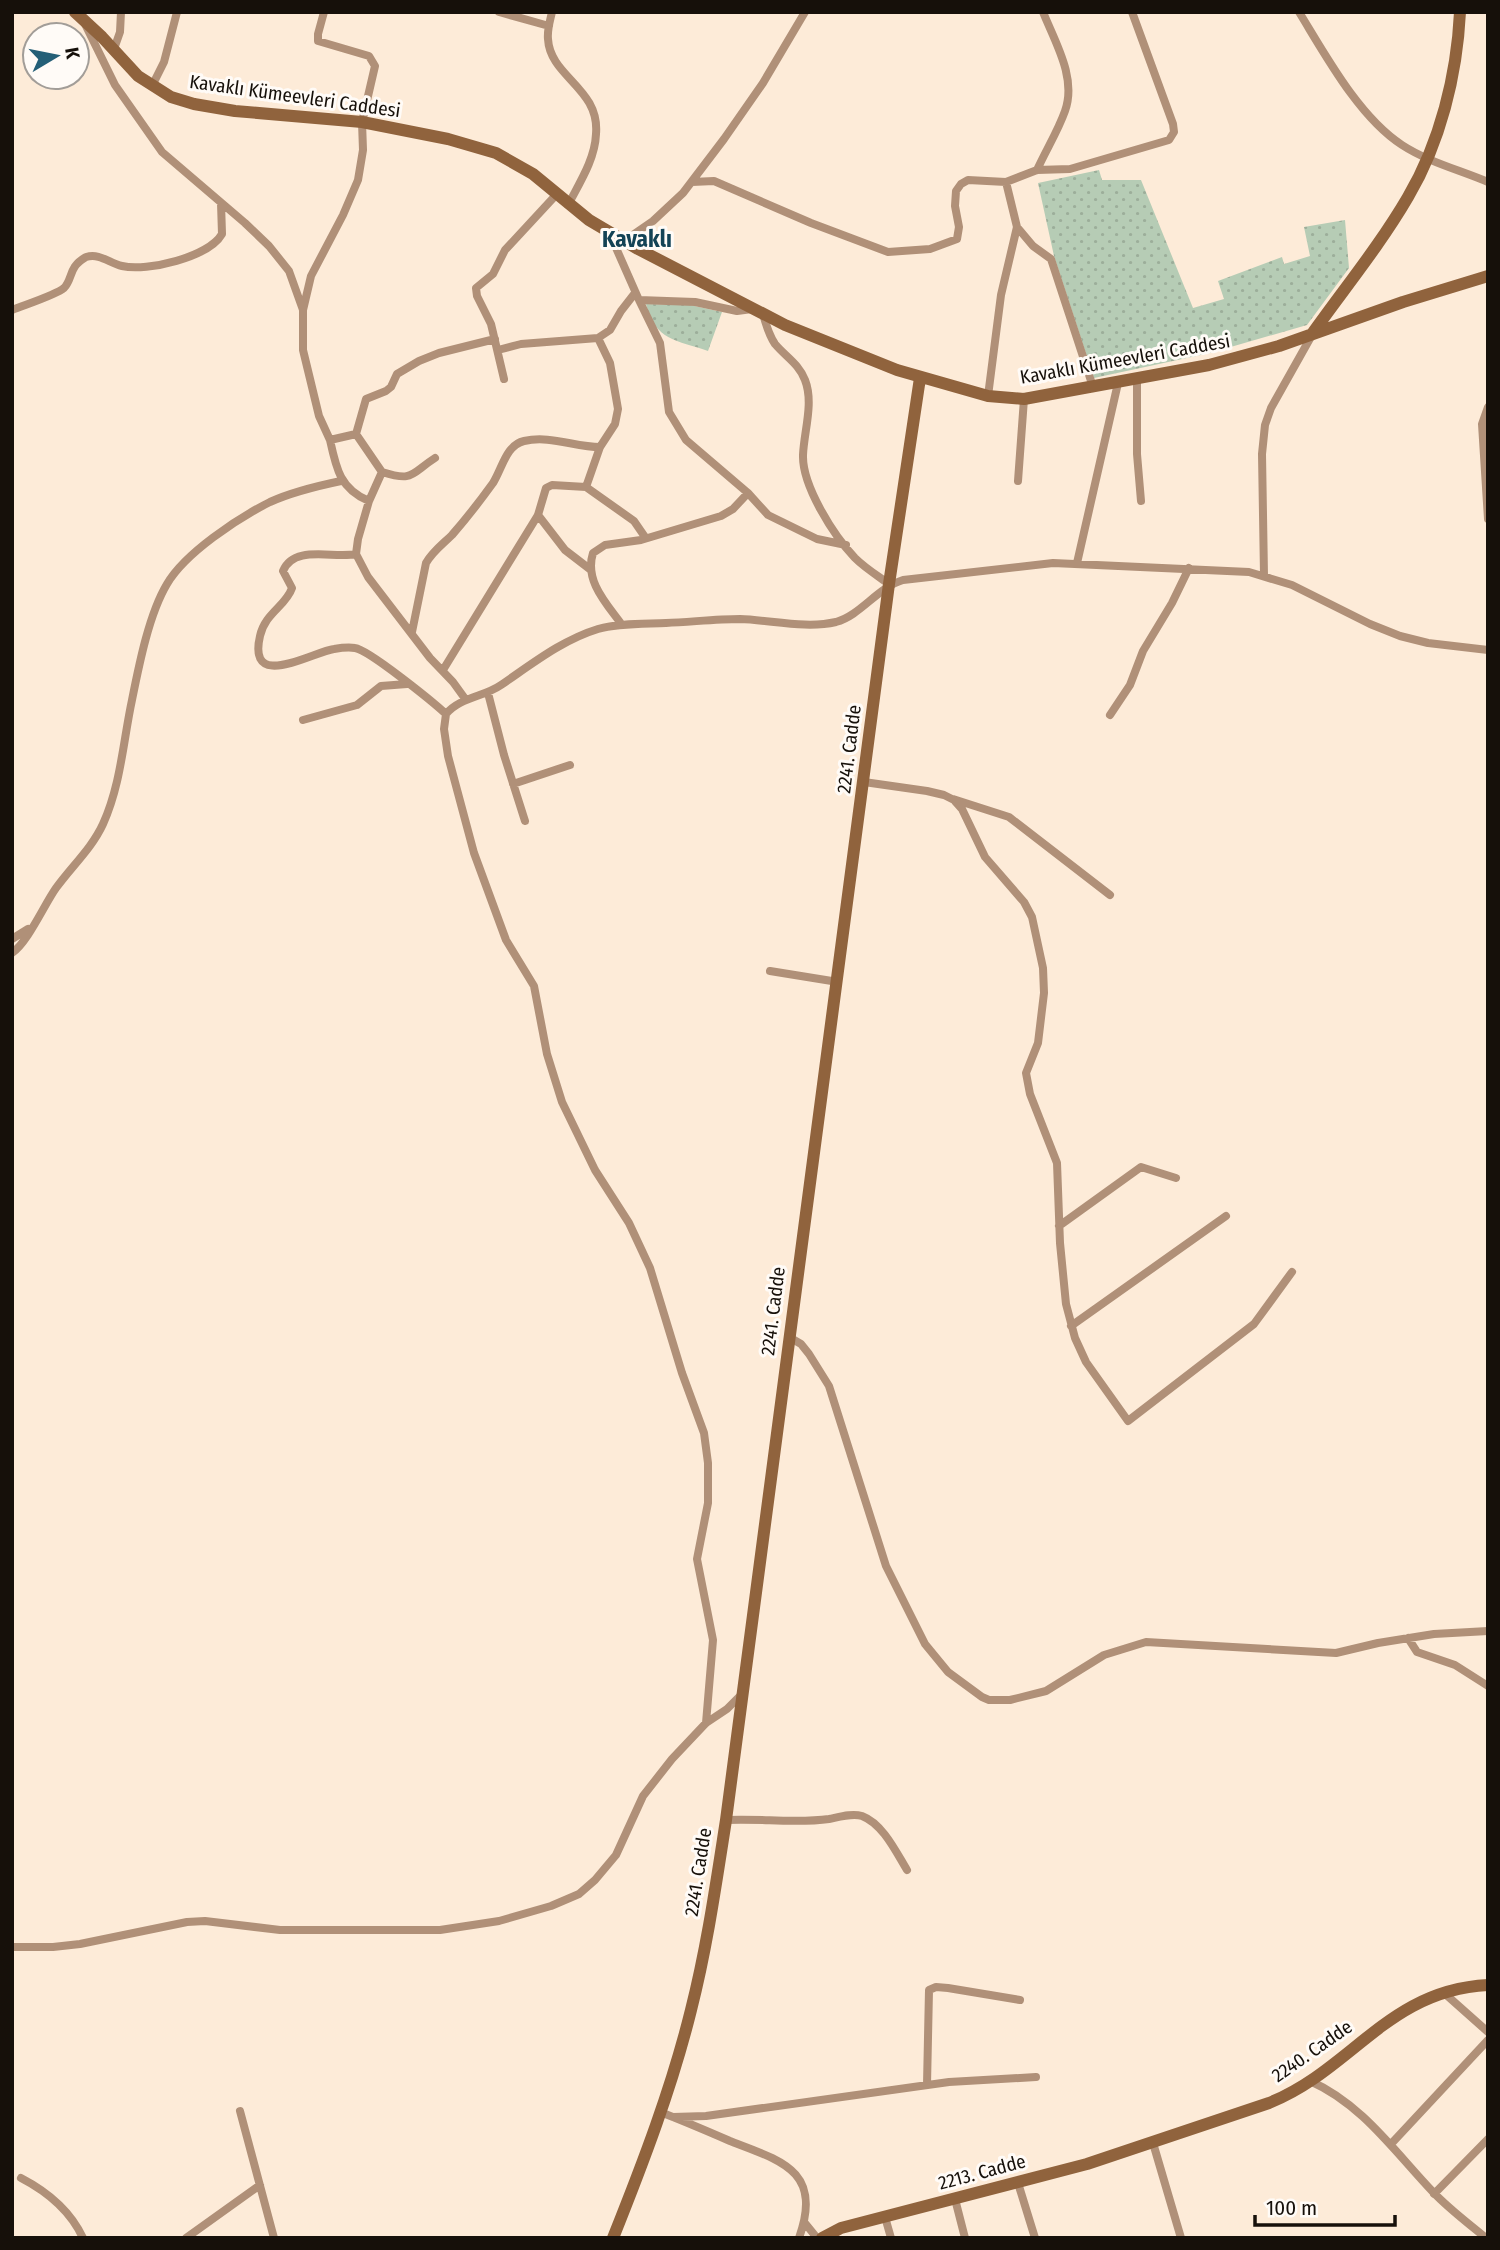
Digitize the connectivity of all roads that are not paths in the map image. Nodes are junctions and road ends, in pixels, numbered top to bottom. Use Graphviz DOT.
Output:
graph roads {
  1 [pos="121,12"];
  2 [pos="177,12"];
  3 [pos="324,12"];
  4 [pos="499,12"];
  5 [pos="552,12"];
  6 [pos="805,12"];
  7 [pos="1043,12"];
  8 [pos="1132,12"];
  9 [pos="1300,12"];
  10 [pos="1460,12"];
  11 [pos="79,16"];
  12 [pos="549,26"];
  13 [pos="114,49"];
  14 [pos="152,86"];
  15 [pos="362,122"];
  16 [pos="1427,157"];
  17 [pos="1037,170"];
  18 [pos="692,182"];
  19 [pos="1488,182"];
  20 [pos="1006,183"];
  21 [pos="556,195"];
  22 [pos="222,203"];
  23 [pos="568,205"];
  24 [pos="1017,227"];
  25 [pos="609,232"];
  26 [pos="624,241"];
  27 [pos="1488,276"];
  28 [pos="637,297"];
  29 [pos="12,310"];
  30 [pos="303,310"];
  31 [pos="757,312"];
  32 [pos="1312,334"];
  33 [pos="598,338"];
  34 [pos="495,339"];
  35 [pos="498,350"];
  36 [pos="920,378"];
  37 [pos="504,379"];
  38 [pos="1137,379"];
  39 [pos="1118,383"];
  40 [pos="1093,387"];
  41 [pos="988,396"];
  42 [pos="1024,399"];
  43 [pos="1488,407"];
  44 [pos="356,434"];
  45 [pos="330,440"];
  46 [pos="600,447"];
  47 [pos="1486,454"];
  48 [pos="435,458"];
  49 [pos="382,472"];
  50 [pos="341,481"];
  51 [pos="1018,481"];
  52 [pos="586,487"];
  53 [pos="748,493"];
  54 [pos="369,501"];
  55 [pos="1141,501"];
  56 [pos="538,515"];
  57 [pos="1488,519"];
  58 [pos="645,537"];
  59 [pos="846,545"];
  60 [pos="356,554"];
  61 [pos="1077,563"];
  62 [pos="1189,568"];
  63 [pos="591,570"];
  64 [pos="1264,575"];
  65 [pos="889,584"];
  66 [pos="622,625"];
  67 [pos="412,632"];
  68 [pos="1488,650"];
  69 [pos="443,670"];
  70 [pos="407,684"];
  71 [pos="488,692"];
  72 [pos="466,700"];
  73 [pos="446,713"];
  74 [pos="1110,715"];
  75 [pos="303,720"];
  76 [pos="569,765"];
  77 [pos="864,782"];
  78 [pos="513,784"];
  79 [pos="949,797"];
  80 [pos="525,821"];
  81 [pos="1110,895"];
  82 [pos="31,928"];
  83 [pos="12,939"];
  84 [pos="12,953"];
  85 [pos="770,971"];
  86 [pos="838,982"];
  87 [pos="1176,1178"];
  88 [pos="1226,1216"];
  89 [pos="1059,1226"];
  90 [pos="1292,1272"];
  91 [pos="1071,1325"];
  92 [pos="789,1337"];
  93 [pos="1488,1631"];
  94 [pos="1408,1638"];
  95 [pos="1488,1686"];
  96 [pos="741,1695"];
  97 [pos="706,1723"];
  98 [pos="726,1820"];
  99 [pos="906,1870"];
  100 [pos="12,1947"];
  101 [pos="1488,1985"];
  102 [pos="1443,1992"];
  103 [pos="1020,2000"];
  104 [pos="1488,2032"];
  105 [pos="1488,2040"];
  106 [pos="1036,2077"];
  107 [pos="1310,2081"];
  108 [pos="927,2085"];
  109 [pos="240,2111"];
  110 [pos="660,2112"];
  111 [pos="673,2117"];
  112 [pos="1488,2139"];
  113 [pos="1153,2143"];
  114 [pos="1391,2144"];
  115 [pos="21,2178"];
  116 [pos="1018,2183"];
  117 [pos="260,2185"];
  118 [pos="1434,2194"];
  119 [pos="955,2199"];
  120 [pos="885,2217"];
  121 [pos="804,2222"];
  122 [pos="83,2238"];
  123 [pos="186,2238"];
  124 [pos="274,2238"];
  125 [pos="613,2238"];
  126 [pos="799,2238"];
  127 [pos="817,2238"];
  128 [pos="822,2238"];
  129 [pos="891,2238"];
  130 [pos="965,2238"];
  131 [pos="1035,2238"];
  132 [pos="1181,2238"];
  133 [pos="1487,2238"];
  1 -- 13 [label="street"];
  2 -- 14 [label="street"];
  3 -- 15 [label="street"];
  4 -- 12 [label="street"];
  5 -- 12 [label="street"];
  6 -- 18 [label="street"];
  7 -- 17 [label="street"];
  8 -- 17 [label="street"];
  9 -- 16 [label="street"];
  10 -- 16 [label="street"];
  11 -- 13 [label="street, Kavaklı Kümeevleri Caddesi"];
  11 -- 22 [label="street"];
  12 -- 23 [label="street"];
  13 -- 14 [label="street, Kavaklı Kümeevleri Caddesi"];
  14 -- 15 [label="street, Kavaklı Kümeevleri Caddesi"];
  15 -- 21 [label="street, Kavaklı Kümeevleri Caddesi"];
  15 -- 30 [label="street"];
  16 -- 19 [label="street"];
  16 -- 32 [label="street"];
  17 -- 20 [label="street"];
  18 -- 20 [label="street"];
  18 -- 26 [label="street"];
  20 -- 24 [label="street"];
  21 -- 23 [label="street, Kavaklı Kümeevleri Caddesi"];
  21 -- 34 [label="street"];
  22 -- 29 [label="street"];
  22 -- 30 [label="street"];
  23 -- 25 [label="street, Kavaklı Kümeevleri Caddesi"];
  24 -- 40 [label="street"];
  24 -- 41 [label="street"];
  25 -- 26 [label="street, Kavaklı Kümeevleri Caddesi"];
  25 -- 28 [label="street"];
  26 -- 31 [label="street, Kavaklı Kümeevleri Caddesi"];
  27 -- 32 [label="street, Kavaklı Kümeevleri Caddesi"];
  28 -- 31 [label="street"];
  28 -- 33 [label="street"];
  28 -- 53 [label="street"];
  30 -- 45 [label="street"];
  31 -- 36 [label="street, Kavaklı Kümeevleri Caddesi"];
  31 -- 59 [label="street"];
  32 -- 38 [label="street, Kavaklı Kümeevleri Caddesi"];
  32 -- 64 [label="street"];
  33 -- 35 [label="street"];
  33 -- 46 [label="street"];
  34 -- 35 [label="street"];
  34 -- 44 [label="street"];
  35 -- 37 [label="street"];
  36 -- 41 [label="street, Kavaklı Kümeevleri Caddesi"];
  36 -- 65 [label="street, 2241. Cadde"];
  38 -- 39 [label="street, Kavaklı Kümeevleri Caddesi"];
  38 -- 55 [label="street"];
  39 -- 40 [label="street, Kavaklı Kümeevleri Caddesi"];
  39 -- 61 [label="street"];
  40 -- 42 [label="street, Kavaklı Kümeevleri Caddesi"];
  41 -- 42 [label="street, Kavaklı Kümeevleri Caddesi"];
  42 -- 51 [label="street"];
  43 -- 47 [label="street"];
  44 -- 45 [label="street"];
  44 -- 49 [label="street"];
  45 -- 50 [label="street"];
  46 -- 52 [label="street"];
  46 -- 67 [label="street"];
  47 -- 57 [label="street"];
  48 -- 49 [label="street"];
  49 -- 54 [label="street"];
  50 -- 54 [label="street"];
  50 -- 82 [label="street"];
  52 -- 56 [label="street"];
  52 -- 58 [label="street"];
  53 -- 58 [label="street"];
  53 -- 59 [label="street"];
  54 -- 60 [label="street"];
  56 -- 63 [label="street"];
  56 -- 69 [label="street"];
  58 -- 63 [label="street"];
  59 -- 65 [label="street"];
  60 -- 67 [label="street"];
  60 -- 70 [label="street"];
  61 -- 62 [label="street"];
  61 -- 65 [label="street"];
  62 -- 64 [label="street"];
  62 -- 74 [label="street"];
  63 -- 66 [label="street"];
  64 -- 68 [label="street"];
  65 -- 66 [label="street"];
  65 -- 77 [label="street, 2241. Cadde"];
  66 -- 71 [label="street"];
  67 -- 69 [label="street"];
  69 -- 72 [label="street"];
  70 -- 73 [label="street"];
  70 -- 75 [label="street"];
  71 -- 72 [label="street"];
  71 -- 78 [label="street"];
  72 -- 73 [label="street"];
  73 -- 97 [label="street"];
  76 -- 78 [label="street"];
  77 -- 79 [label="street"];
  77 -- 86 [label="street, 2241. Cadde"];
  78 -- 80 [label="street"];
  79 -- 81 [label="street"];
  79 -- 89 [label="street"];
  82 -- 83 [label="street"];
  82 -- 84 [label="street"];
  85 -- 86 [label="street"];
  86 -- 92 [label="street, 2241. Cadde"];
  87 -- 89 [label="street"];
  88 -- 91 [label="street"];
  89 -- 91 [label="street"];
  90 -- 91 [label="street"];
  92 -- 94 [label="street"];
  92 -- 96 [label="street, 2241. Cadde"];
  93 -- 94 [label="street"];
  94 -- 95 [label="street"];
  96 -- 97 [label="street"];
  96 -- 98 [label="street, 2241. Cadde"];
  97 -- 100 [label="street"];
  98 -- 99 [label="street"];
  98 -- 110 [label="street, 2241. Cadde"];
  101 -- 102 [label="street, 2240. Cadde"];
  102 -- 104 [label="street"];
  102 -- 107 [label="street, 2240. Cadde"];
  103 -- 108 [label="street"];
  105 -- 114 [label="street"];
  106 -- 108 [label="street"];
  107 -- 113 [label="street, 2240. Cadde"];
  107 -- 114 [label="street"];
  108 -- 111 [label="street"];
  109 -- 117 [label="street"];
  110 -- 111 [label="street"];
  110 -- 125 [label="street, 2241. Cadde"];
  111 -- 121 [label="street"];
  112 -- 118 [label="street"];
  113 -- 116 [label="street, 2213. Cadde"];
  113 -- 132 [label="street"];
  114 -- 118 [label="street"];
  115 -- 122 [label="street"];
  116 -- 119 [label="street, 2213. Cadde"];
  116 -- 131 [label="street"];
  117 -- 123 [label="street"];
  117 -- 124 [label="street"];
  118 -- 133 [label="street"];
  119 -- 120 [label="street, 2213. Cadde"];
  119 -- 130 [label="street"];
  120 -- 128 [label="street, 2213. Cadde"];
  120 -- 129 [label="street"];
  121 -- 126 [label="street"];
  121 -- 127 [label="street"];
}
